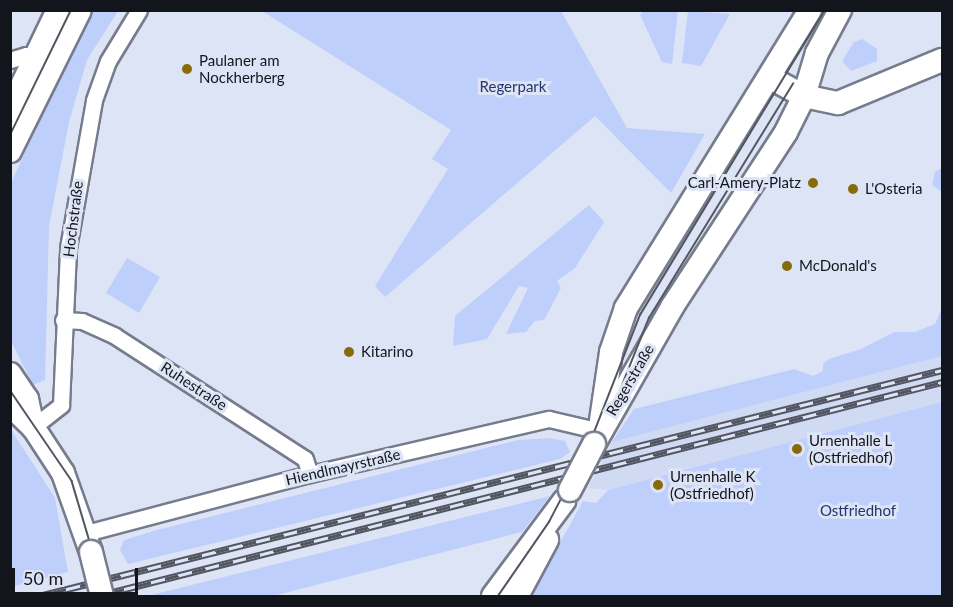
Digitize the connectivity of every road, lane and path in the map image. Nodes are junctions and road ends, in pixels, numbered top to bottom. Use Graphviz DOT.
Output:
graph roads {
  1 [pos="58,10"];
  2 [pos="80,10"];
  3 [pos="139,10"];
  4 [pos="810,10"];
  5 [pos="840,10"];
  6 [pos="35,59"];
  7 [pos="10,60"];
  8 [pos="942,60"];
  9 [pos="771,78"];
  10 [pos="804,96"];
  11 [pos="10,110"];
  12 [pos="10,151"];
  13 [pos="63,320"];
  14 [pos="10,374"];
  15 [pos="10,405"];
  16 [pos="33,427"];
  17 [pos="597,437"];
  18 [pos="310,474"];
  19 [pos="567,496"];
  20 [pos="88,542"];
  21 [pos="102,597"];
  22 [pos="493,597"];
  23 [pos="517,597"];
  1 -- 6 [label="main road"];
  2 -- 12 [label="main road"];
  3 -- 13 [label="street, Hochstraße"];
  4 -- 9 [label="main road, Regerstraße"];
  5 -- 10 [label="main road, Regerstraße"];
  6 -- 7 [label="street"];
  6 -- 11 [label="main road"];
  8 -- 10 [label="main road"];
  9 -- 10 [label="main road"];
  9 -- 17 [label="main road, Regerstraße"];
  10 -- 17 [label="main road, Regerstraße"];
  13 -- 16 [label="street, Hochstraße"];
  13 -- 18 [label="street, Ruhestraße"];
  14 -- 16 [label="main road"];
  15 -- 16 [label="main road"];
  16 -- 20 [label="main road"];
  17 -- 18 [label="street, Hiendlmayrstraße"];
  17 -- 19 [label="main road, bridge"];
  18 -- 20 [label="street, Hiendlmayrstraße"];
  19 -- 22 [label="main road"];
  19 -- 23 [label="main road"];
  20 -- 21 [label="main road, bridge"];
}
